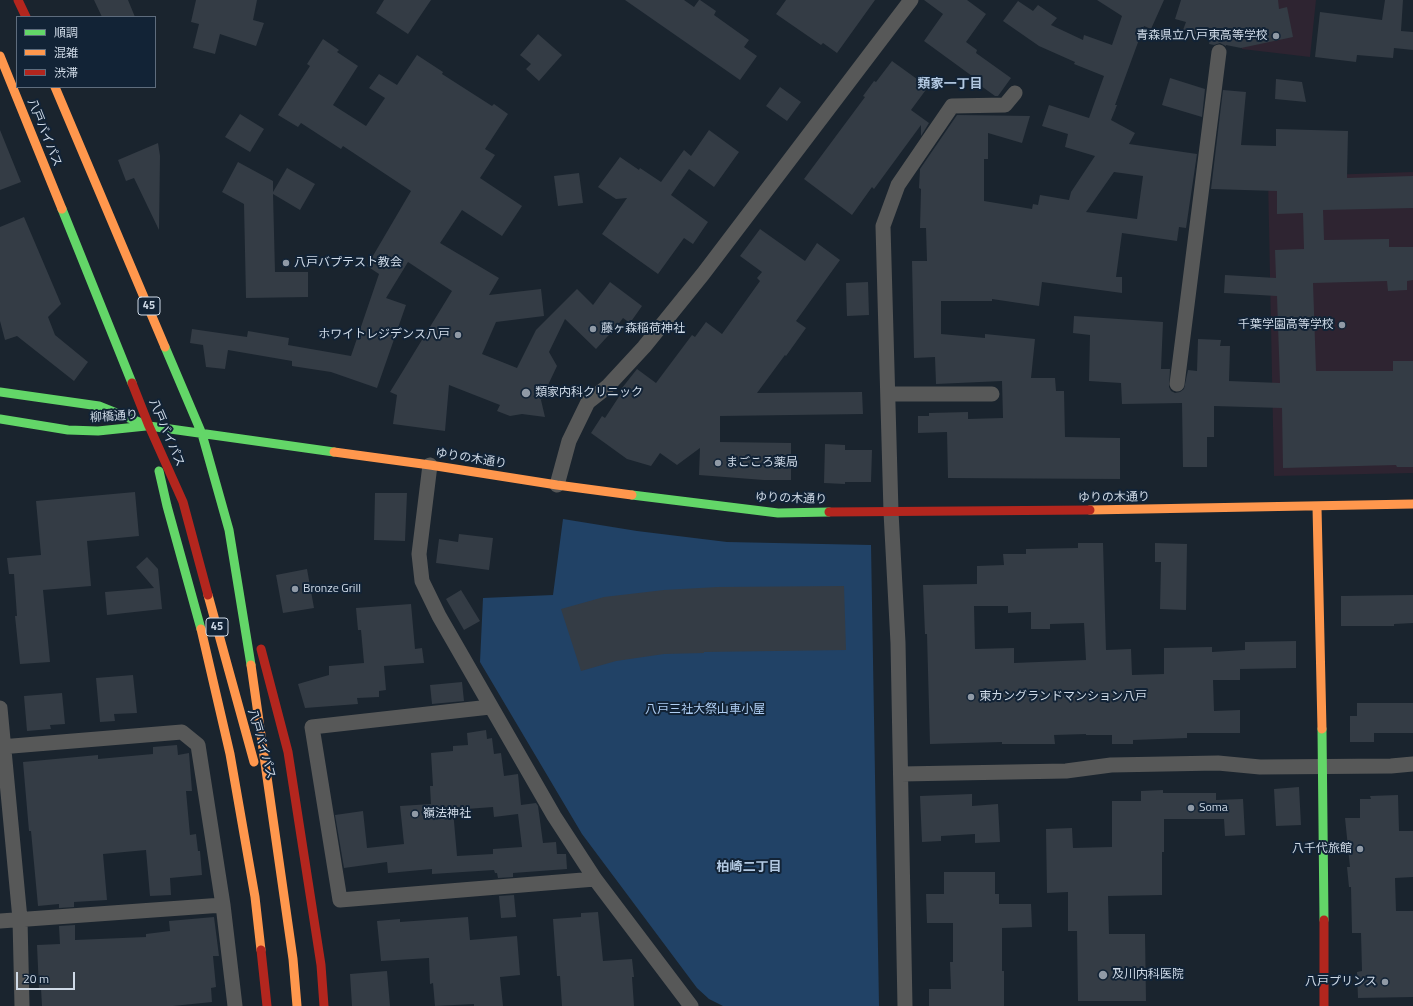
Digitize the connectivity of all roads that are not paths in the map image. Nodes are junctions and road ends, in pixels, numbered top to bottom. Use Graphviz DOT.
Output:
graph roads {
  1 [pos="18,0"];
  2 [pos="911,0"];
  3 [pos="26,16"];
  4 [pos="1219,52"];
  5 [pos="0,56"];
  6 [pos="56,88"];
  7 [pos="1015,93"];
  8 [pos="1177,384"];
  9 [pos="0,392"];
  10 [pos="888,394"];
  11 [pos="992,394"];
  12 [pos="0,420"];
  13 [pos="149,426"];
  14 [pos="202,434"];
  15 [pos="430,465"];
  16 [pos="557,485"];
  17 [pos="1413,504"];
  18 [pos="1317,507"];
  19 [pos="891,512"];
  20 [pos="229,530"];
  21 [pos="254,622"];
  22 [pos="258,637"];
  23 [pos="490,707"];
  24 [pos="0,708"];
  25 [pos="2,747"];
  26 [pos="1413,764"];
  27 [pos="1323,766"];
  28 [pos="901,774"];
  29 [pos="274,832"];
  30 [pos="595,879"];
  31 [pos="223,905"];
  32 [pos="20,919"];
  33 [pos="0,921"];
  34 [pos="22,1006"];
  35 [pos="235,1006"];
  36 [pos="267,1006"];
  37 [pos="297,1006"];
  38 [pos="324,1006"];
  39 [pos="691,1006"];
  40 [pos="904,1006"];
  41 [pos="1324,1006"];
  1 -- 3 [label="main road"];
  2 -- 16 [label="street"];
  4 -- 8 [label="street"];
  5 -- 13 [label="main road, 八戸バイパス / 45"];
  6 -- 14 [label="main road, 八戸バイパス / 45"];
  7 -- 10 [label="street"];
  9 -- 13 [label="main road, 柳橋通り"];
  10 -- 11 [label="street"];
  10 -- 19 [label="street"];
  12 -- 13 [label="main road, 柳橋通り"];
  13 -- 14 [label="main road, ゆりの木通り"];
  13 -- 29 [label="main road, 八戸バイパス / 45"];
  13 -- 36 [label="main road"];
  14 -- 15 [label="main road, ゆりの木通り"];
  14 -- 20 [label="main road, 八戸バイパス / 45"];
  15 -- 16 [label="main road, ゆりの木通り"];
  15 -- 23 [label="street"];
  16 -- 19 [label="main road, ゆりの木通り"];
  17 -- 18 [label="main road, ゆりの木通り"];
  18 -- 19 [label="main road, ゆりの木通り"];
  18 -- 27 [label="main road"];
  19 -- 28 [label="street"];
  20 -- 21 [label="main road"];
  20 -- 29 [label="main road, 八戸バイパス / 45"];
  22 -- 38 [label="main road"];
  23 -- 30 [label="street"];
  23 -- 30 [label="street"];
  24 -- 25 [label="street"];
  25 -- 31 [label="street"];
  25 -- 32 [label="street"];
  26 -- 27 [label="street"];
  27 -- 28 [label="street"];
  27 -- 41 [label="main road"];
  28 -- 40 [label="street"];
  29 -- 37 [label="main road, 八戸バイパス / 45"];
  30 -- 39 [label="street"];
  31 -- 32 [label="street"];
  31 -- 35 [label="street"];
  32 -- 33 [label="street"];
  32 -- 34 [label="street"];
}
